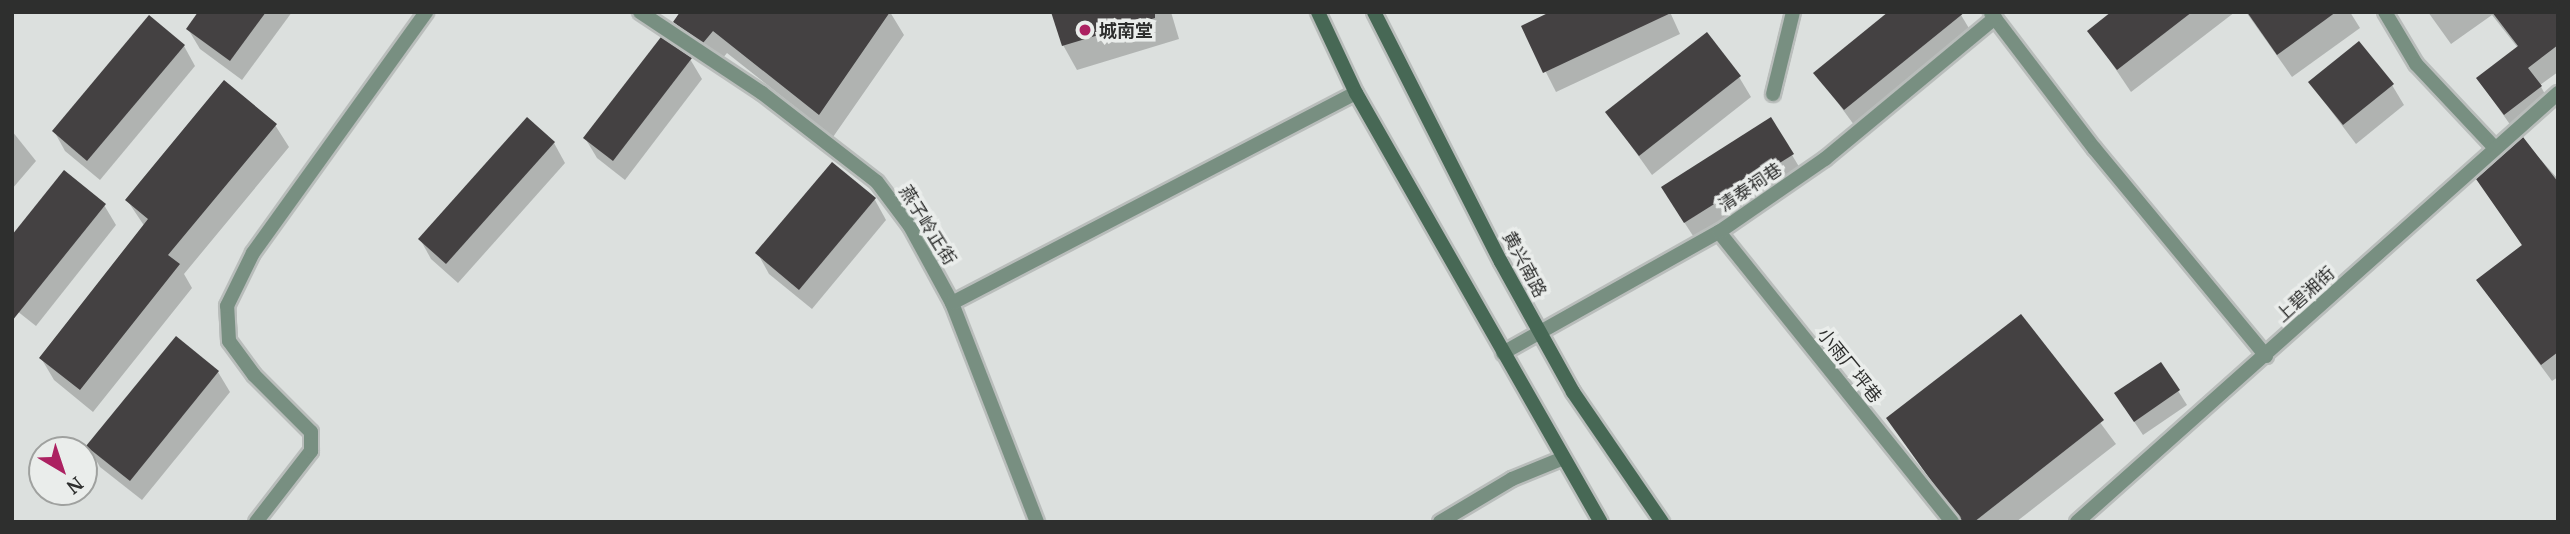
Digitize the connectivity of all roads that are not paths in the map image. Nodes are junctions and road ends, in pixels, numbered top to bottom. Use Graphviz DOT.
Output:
graph roads {
  1 [pos="426,12"];
  2 [pos="640,12"];
  3 [pos="1318,12"];
  4 [pos="1374,12"];
  5 [pos="1793,12"];
  6 [pos="2385,12"];
  7 [pos="1992,15"];
  8 [pos="1356,93"];
  9 [pos="2558,93"];
  10 [pos="1773,94"];
  11 [pos="2495,148"];
  12 [pos="1719,232"];
  13 [pos="952,303"];
  14 [pos="1540,333"];
  15 [pos="1503,353"];
  16 [pos="2266,356"];
  17 [pos="1561,459"];
  18 [pos="256,522"];
  19 [pos="1037,522"];
  20 [pos="1440,522"];
  21 [pos="1601,522"];
  22 [pos="1662,522"];
  23 [pos="1952,522"];
  24 [pos="2077,522"];
  1 -- 18 [label="street"];
  2 -- 13 [label="street, 燕子岭正街"];
  3 -- 8 [label="main road"];
  4 -- 14 [label="main road, 黄兴南路"];
  5 -- 10 [label="street"];
  6 -- 11 [label="street"];
  7 -- 12 [label="street, 清泰祠巷"];
  7 -- 16 [label="street"];
  8 -- 13 [label="street"];
  8 -- 15 [label="main road"];
  9 -- 11 [label="street, 上碧湘街"];
  11 -- 16 [label="street, 上碧湘街"];
  12 -- 14 [label="street, 清泰祠巷"];
  12 -- 23 [label="street, 小雨厂坪巷"];
  13 -- 19 [label="street, 燕子岭正街"];
  14 -- 15 [label="street, 清泰祠巷"];
  14 -- 22 [label="main road, 黄兴南路"];
  15 -- 17 [label="main road"];
  16 -- 24 [label="street, 上碧湘街"];
  17 -- 20 [label="street"];
  17 -- 21 [label="main road"];
}
